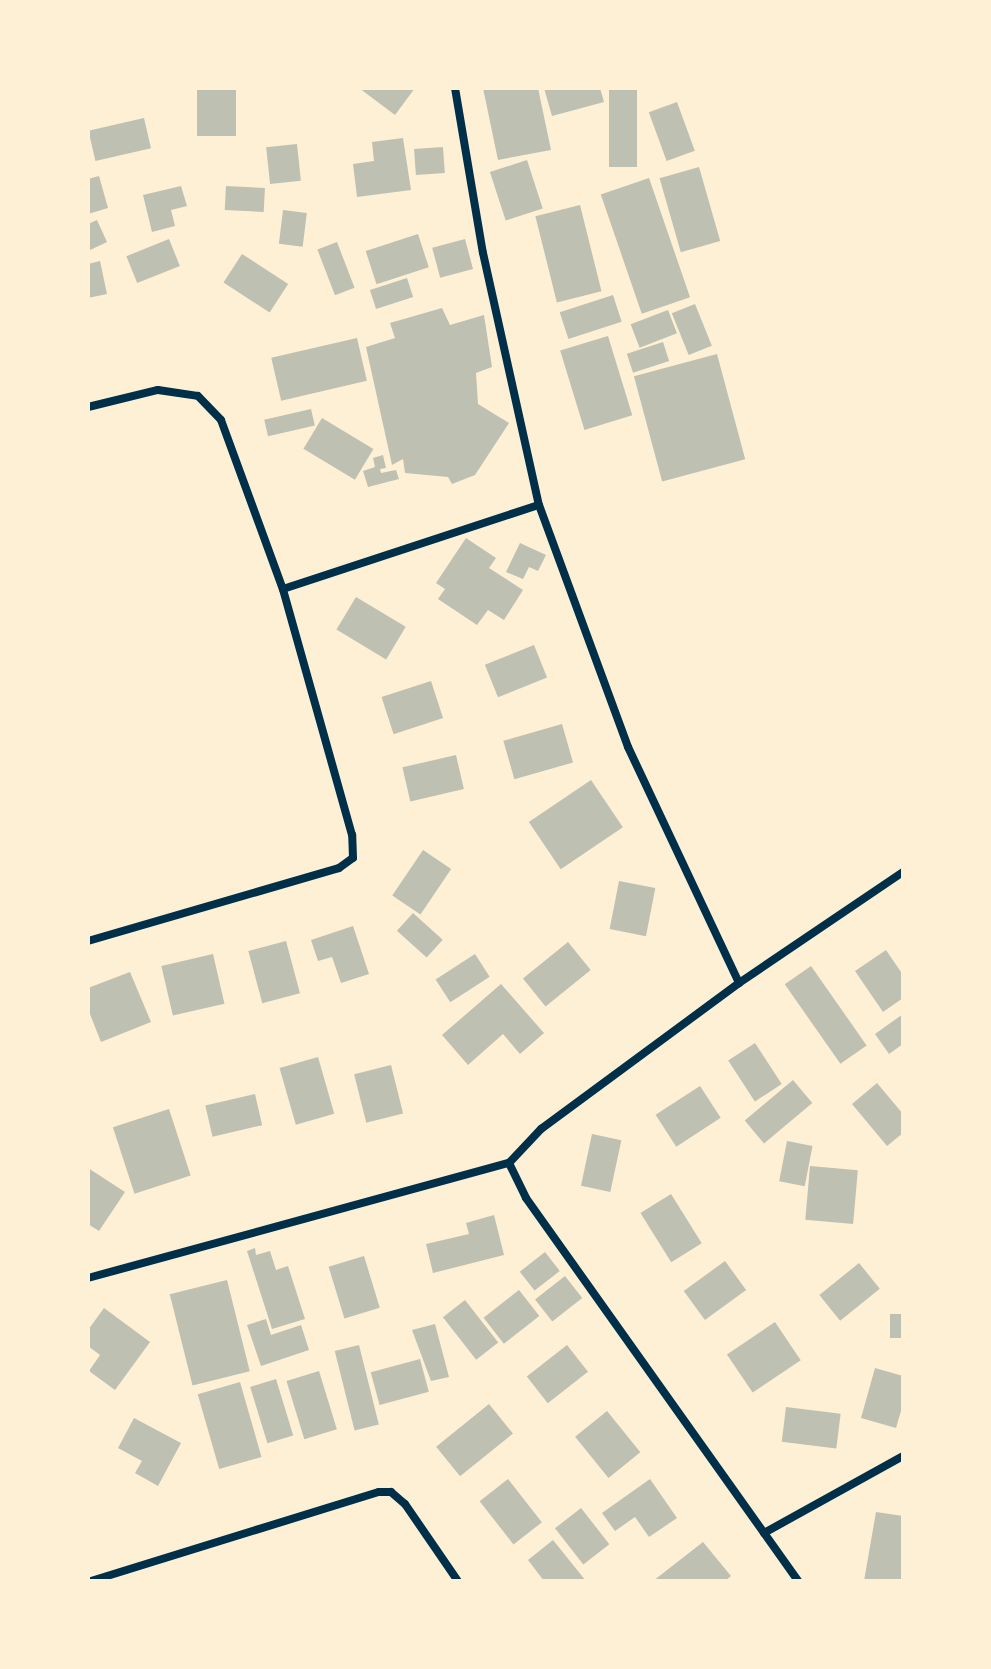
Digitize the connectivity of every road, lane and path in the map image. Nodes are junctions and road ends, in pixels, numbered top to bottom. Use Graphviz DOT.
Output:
graph roads {
  1 [pos="455,88"];
  2 [pos="88,407"];
  3 [pos="539,505"];
  4 [pos="283,589"];
  5 [pos="903,872"];
  6 [pos="88,941"];
  7 [pos="739,983"];
  8 [pos="509,1163"];
  9 [pos="88,1278"];
  10 [pos="903,1456"];
  11 [pos="764,1533"];
  12 [pos="91,1581"];
  13 [pos="458,1581"];
  14 [pos="798,1581"];
  1 -- 3 [label="street"];
  2 -- 4 [label="street"];
  3 -- 4 [label="street"];
  3 -- 7 [label="street"];
  4 -- 6 [label="street"];
  5 -- 7 [label="street"];
  7 -- 8 [label="street"];
  8 -- 9 [label="street"];
  8 -- 11 [label="street"];
  10 -- 11 [label="street"];
  11 -- 14 [label="street"];
  12 -- 13 [label="street"];
}
